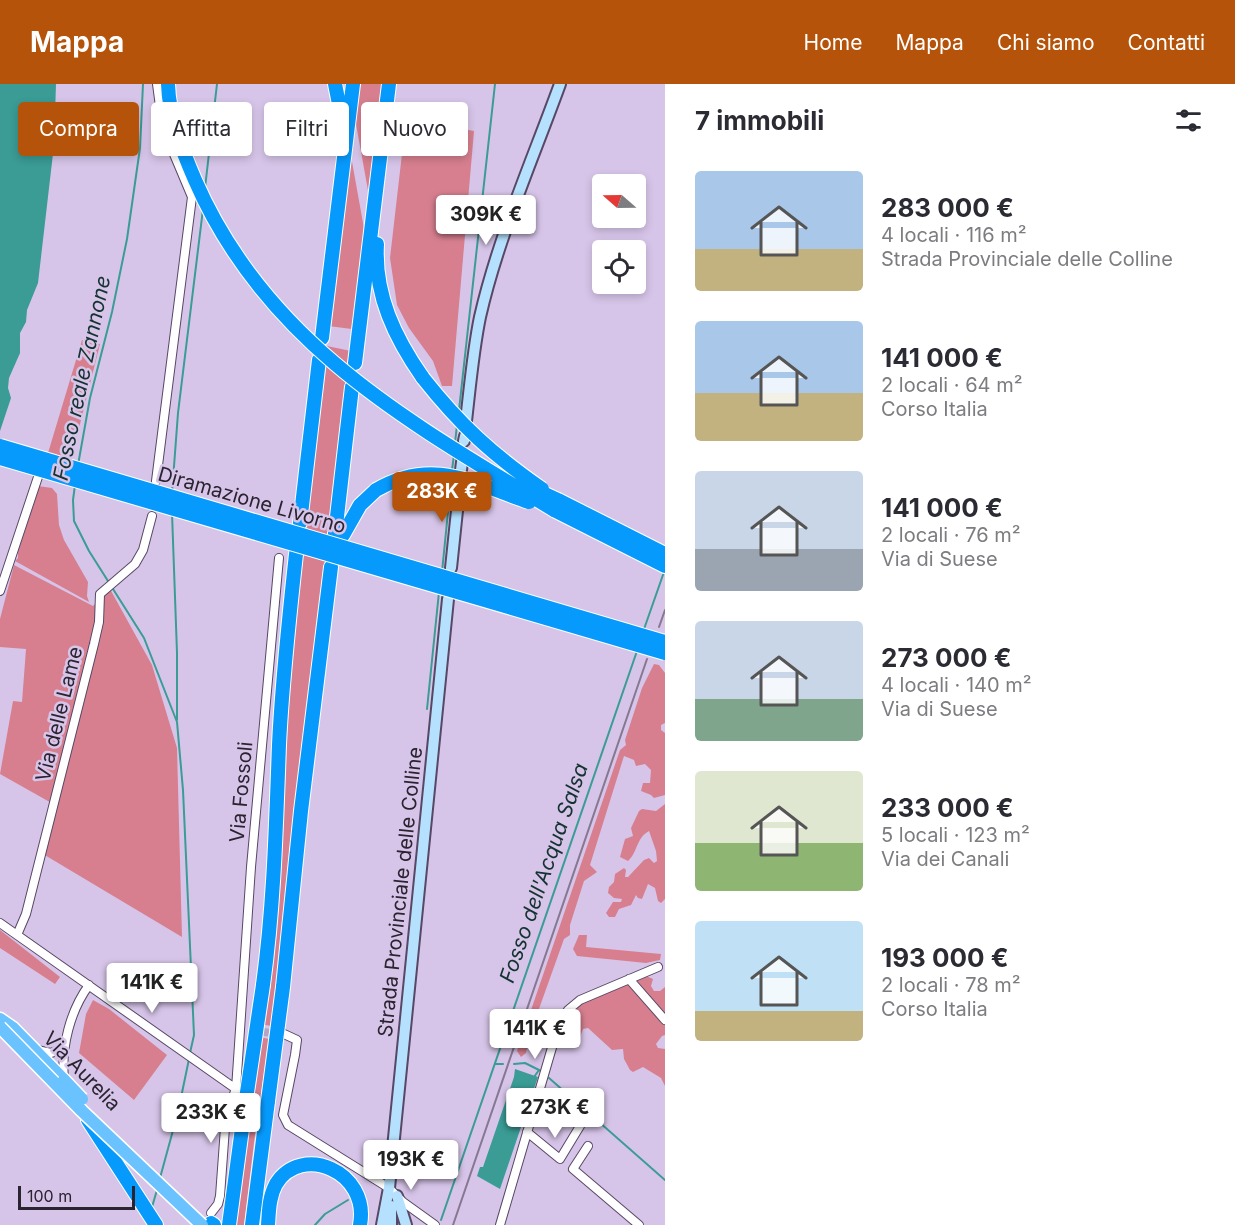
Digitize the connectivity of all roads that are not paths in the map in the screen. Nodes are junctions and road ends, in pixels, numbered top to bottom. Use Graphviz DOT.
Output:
graph roads {
  1 [pos="157,84"];
  2 [pos="168,84"];
  3 [pos="174,84"];
  4 [pos="334,84"];
  5 [pos="353,84"];
  6 [pos="389,84"];
  7 [pos="560,84"];
  8 [pos="376,190"];
  9 [pos="338,198"];
  10 [pos="322,338"];
  11 [pos="319,360"];
  12 [pos="355,363"];
  13 [pos="352,387"];
  14 [pos="466,421"];
  15 [pos="0,446"];
  16 [pos="0,458"];
  17 [pos="461,471"];
  18 [pos="38,477"];
  19 [pos="156,481"];
  20 [pos="556,505"];
  21 [pos="152,516"];
  22 [pos="300,523"];
  23 [pos="296,554"];
  24 [pos="665,554"];
  25 [pos="279,558"];
  26 [pos="665,566"];
  27 [pos="332,567"];
  28 [pos="451,568"];
  29 [pos="0,591"];
  30 [pos="448,599"];
  31 [pos="665,642"];
  32 [pos="665,653"];
  33 [pos="0,923"];
  34 [pos="17,934"];
  35 [pos="658,967"];
  36 [pos="628,979"];
  37 [pos="89,985"];
  38 [pos="0,1019"];
  39 [pos="665,1020"];
  40 [pos="0,1027"];
  41 [pos="284,1034"];
  42 [pos="64,1048"];
  43 [pos="34,1049"];
  44 [pos="64,1080"];
  45 [pos="241,1094"];
  46 [pos="82,1111"];
  47 [pos="580,1126"];
  48 [pos="527,1132"];
  49 [pos="588,1146"];
  50 [pos="393,1192"];
  51 [pos="384,1210"];
  52 [pos="210,1222"];
  53 [pos="156,1225"];
  54 [pos="229,1225"];
  55 [pos="252,1225"];
  56 [pos="268,1225"];
  57 [pos="360,1225"];
  58 [pos="377,1225"];
  59 [pos="382,1225"];
  60 [pos="391,1225"];
  61 [pos="406,1225"];
  62 [pos="435,1225"];
  63 [pos="500,1225"];
  64 [pos="639,1225"];
  1 -- 19 [label="street"];
  2 -- 20 [label="highway, bridge"];
  3 -- 20 [label="highway, bridge"];
  4 -- 9 [label="highway"];
  5 -- 9 [label="highway"];
  6 -- 8 [label="highway"];
  7 -- 14 [label="main road"];
  8 -- 12 [label="highway"];
  8 -- 20 [label="highway, bridge"];
  9 -- 10 [label="highway"];
  11 -- 22 [label="highway"];
  13 -- 20 [label="highway, bridge"];
  15 -- 31 [label="highway, Diramazione Livorno, bridge"];
  16 -- 32 [label="highway, Diramazione Livorno, bridge"];
  17 -- 28 [label="main road"];
  18 -- 29 [label="street"];
  20 -- 24 [label="highway"];
  20 -- 26 [label="highway"];
  21 -- 34 [label="street, Via delle Lame"];
  23 -- 45 [label="highway, bridge"];
  25 -- 45 [label="street, Via Fossoli"];
  27 -- 55 [label="highway, bridge"];
  30 -- 50 [label="main road, Strada Provinciale delle Colline"];
  33 -- 34 [label="street"];
  34 -- 37 [label="street"];
  35 -- 36 [label="street"];
  36 -- 39 [label="street"];
  36 -- 48 [label="street"];
  37 -- 42 [label="street"];
  37 -- 45 [label="street"];
  38 -- 43 [label="main road, Via Aurelia"];
  40 -- 46 [label="main road, Via Aurelia, bridge"];
  41 -- 50 [label="street"];
  42 -- 43 [label="street"];
  42 -- 44 [label="street"];
  43 -- 44 [label="main road, Via Aurelia"];
  44 -- 52 [label="main road, Via Aurelia, bridge"];
  45 -- 52 [label="street, Via Fossoli"];
  45 -- 54 [label="highway"];
  46 -- 52 [label="main road, Via Aurelia, bridge"];
  46 -- 53 [label="highway, bridge"];
  47 -- 48 [label="street"];
  48 -- 63 [label="street"];
  49 -- 64 [label="street"];
  50 -- 51 [label="main road"];
  50 -- 60 [label="main road"];
  50 -- 61 [label="main road"];
  50 -- 62 [label="street"];
  51 -- 58 [label="main road"];
  51 -- 59 [label="main road"];
  56 -- 57 [label="highway"];
}
